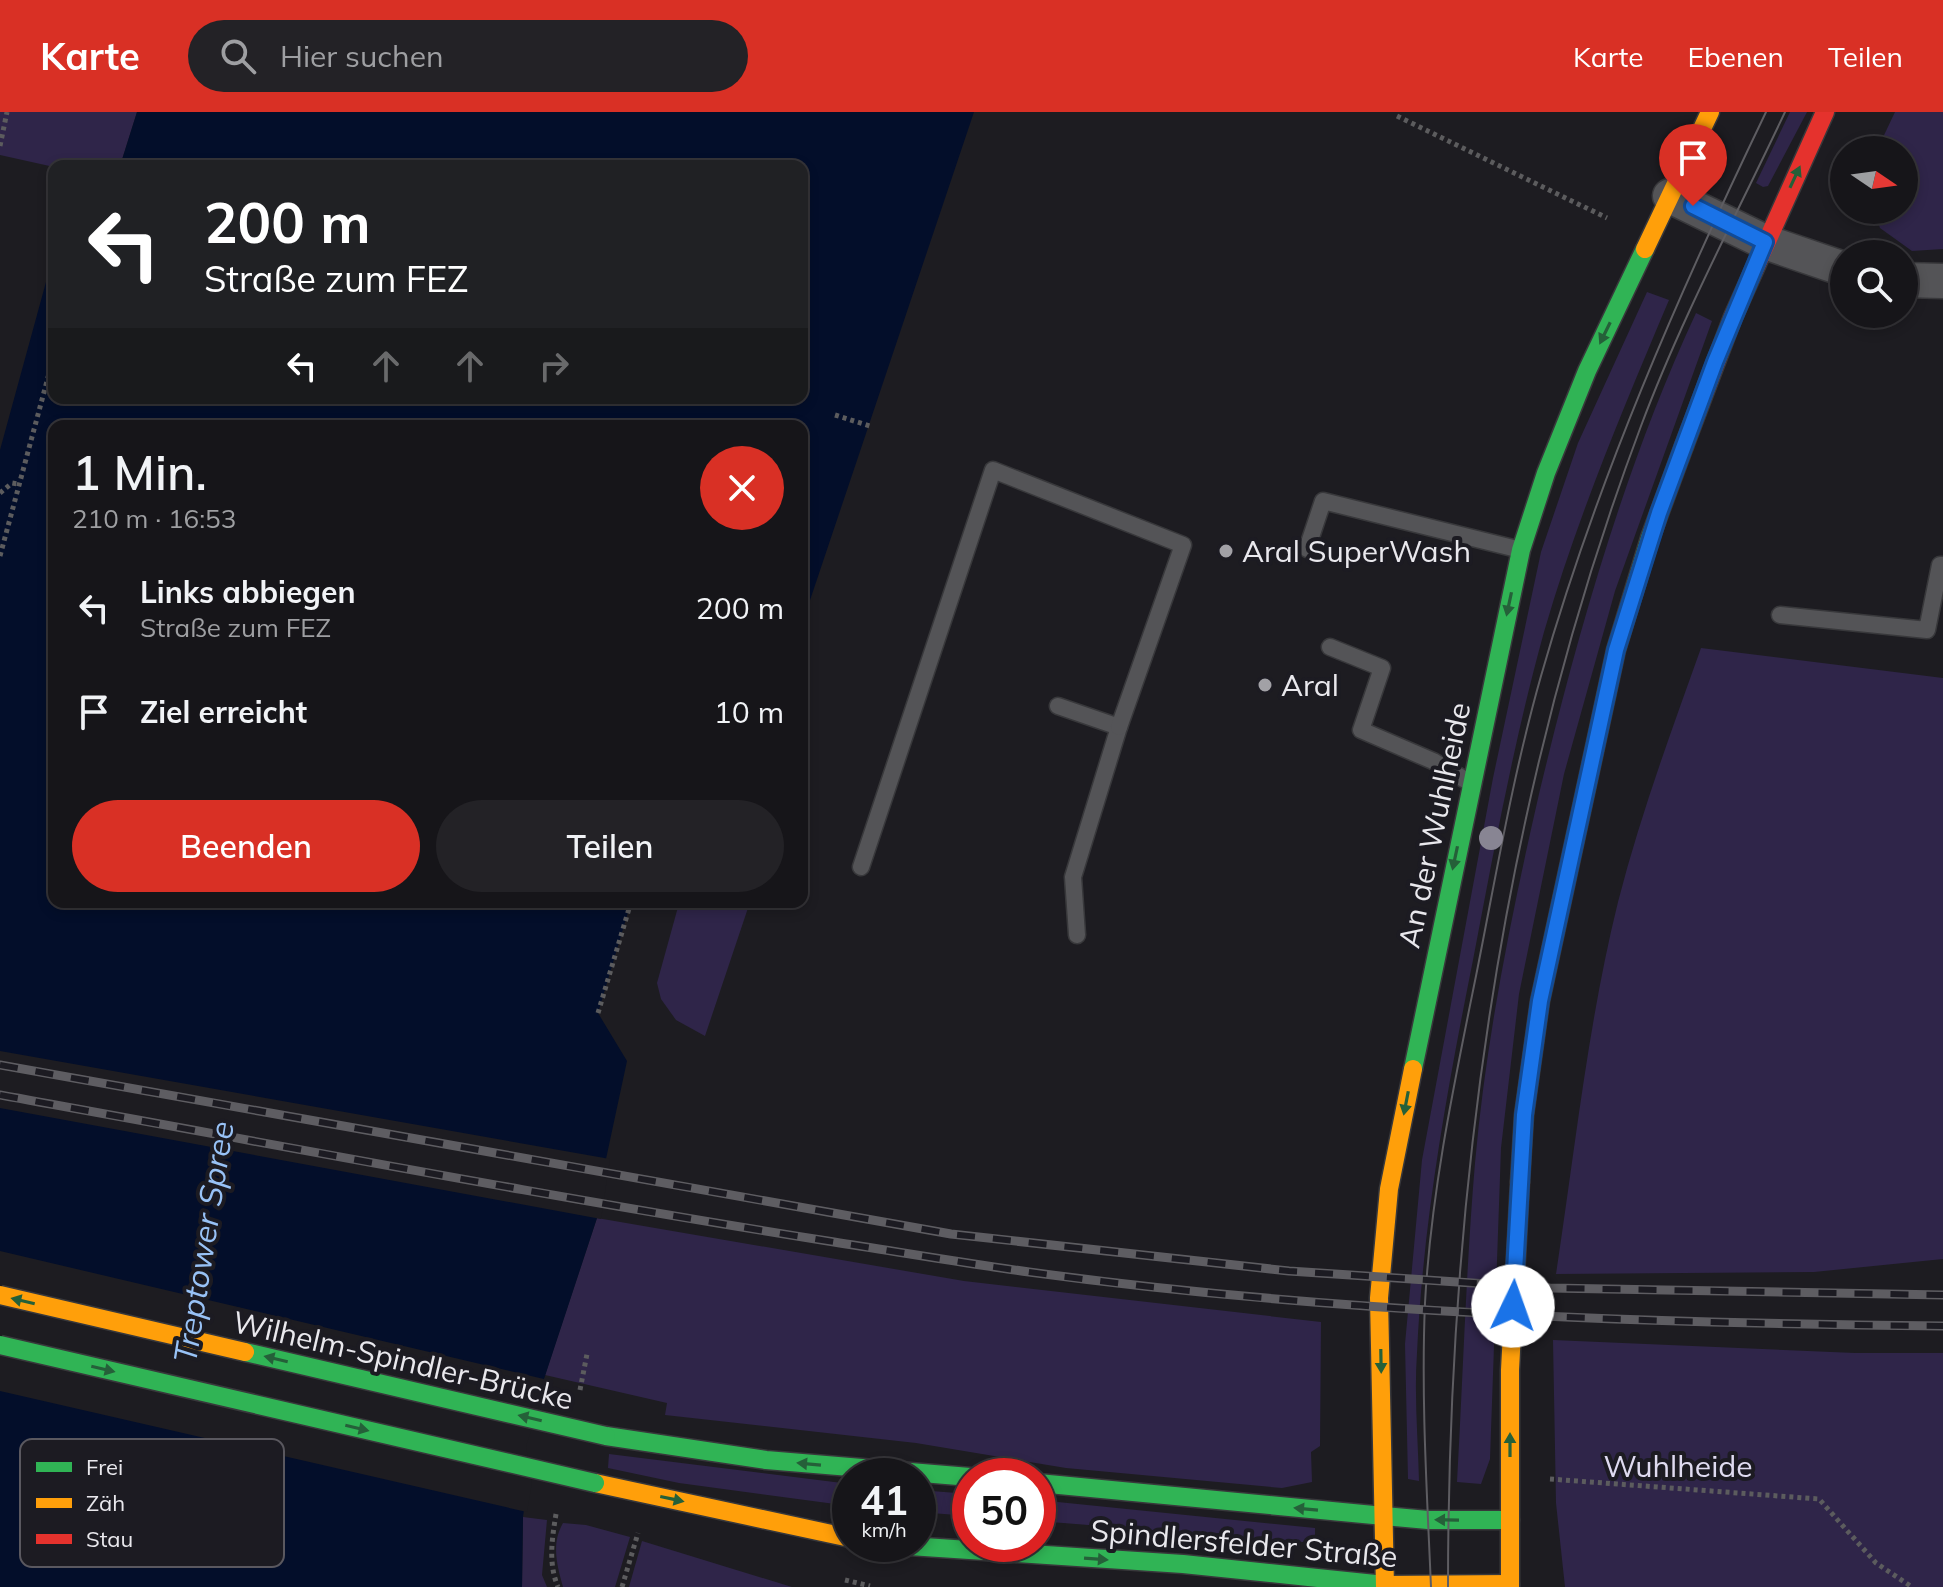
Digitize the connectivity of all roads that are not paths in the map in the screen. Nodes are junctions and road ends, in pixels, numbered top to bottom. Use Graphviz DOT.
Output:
graph roads {
  1 [pos="1710,112"];
  2 [pos="1825,112"];
  3 [pos="1670,196"];
  4 [pos="1765,242"];
  5 [pos="1830,264"];
  6 [pos="1918,280"];
  7 [pos="1943,281"];
  8 [pos="1307,549"];
  9 [pos="1521,550"];
  10 [pos="1943,565"];
  11 [pos="1780,615"];
  12 [pos="1330,647"];
  13 [pos="1058,706"];
  14 [pos="1119,727"];
  15 [pos="1470,783"];
  16 [pos="861,867"];
  17 [pos="1077,935"];
  18 [pos="0,1295"];
  19 [pos="0,1345"];
  20 [pos="952,1476"];
  21 [pos="1056,1485"];
  22 [pos="1384,1516"];
  23 [pos="1510,1520"];
  24 [pos="832,1534"];
  25 [pos="936,1548"];
  26 [pos="1385,1586"];
  27 [pos="1510,1586"];
  1 -- 3 [label="main road, An der Wuhlheide"];
  4 -- 2 [label="main road, one-way"];
  3 -- 4 [label="street"];
  3 -- 9 [label="main road, An der Wuhlheide, one-way"];
  4 -- 5 [label="street"];
  23 -- 4 [label="main road, one-way"];
  6 -- 7 [label="street"];
  8 -- 9 [label="lane"];
  9 -- 15 [label="main road, An der Wuhlheide, one-way"];
  10 -- 11 [label="lane"];
  12 -- 15 [label="lane"];
  13 -- 14 [label="lane"];
  14 -- 16 [label="lane"];
  14 -- 17 [label="lane"];
  15 -- 22 [label="main road, An der Wuhlheide, one-way"];
  20 -- 18 [label="main road, Wilhelm-Spindler-Brücke, one-way, bridge"];
  19 -- 24 [label="main road, one-way, bridge"];
  22 -- 21 [label="main road, Spindlersfelder Straße, one-way"];
  23 -- 22 [label="main road, Spindlersfelder Straße, one-way"];
  22 -- 26 [label="main road, An der Wuhlheide"];
  23 -- 27 [label="main road"];
  25 -- 26 [label="main road, Spindlersfelder Straße, one-way"];
  26 -- 27 [label="main road, Spindlersfelder Straße"];
}
